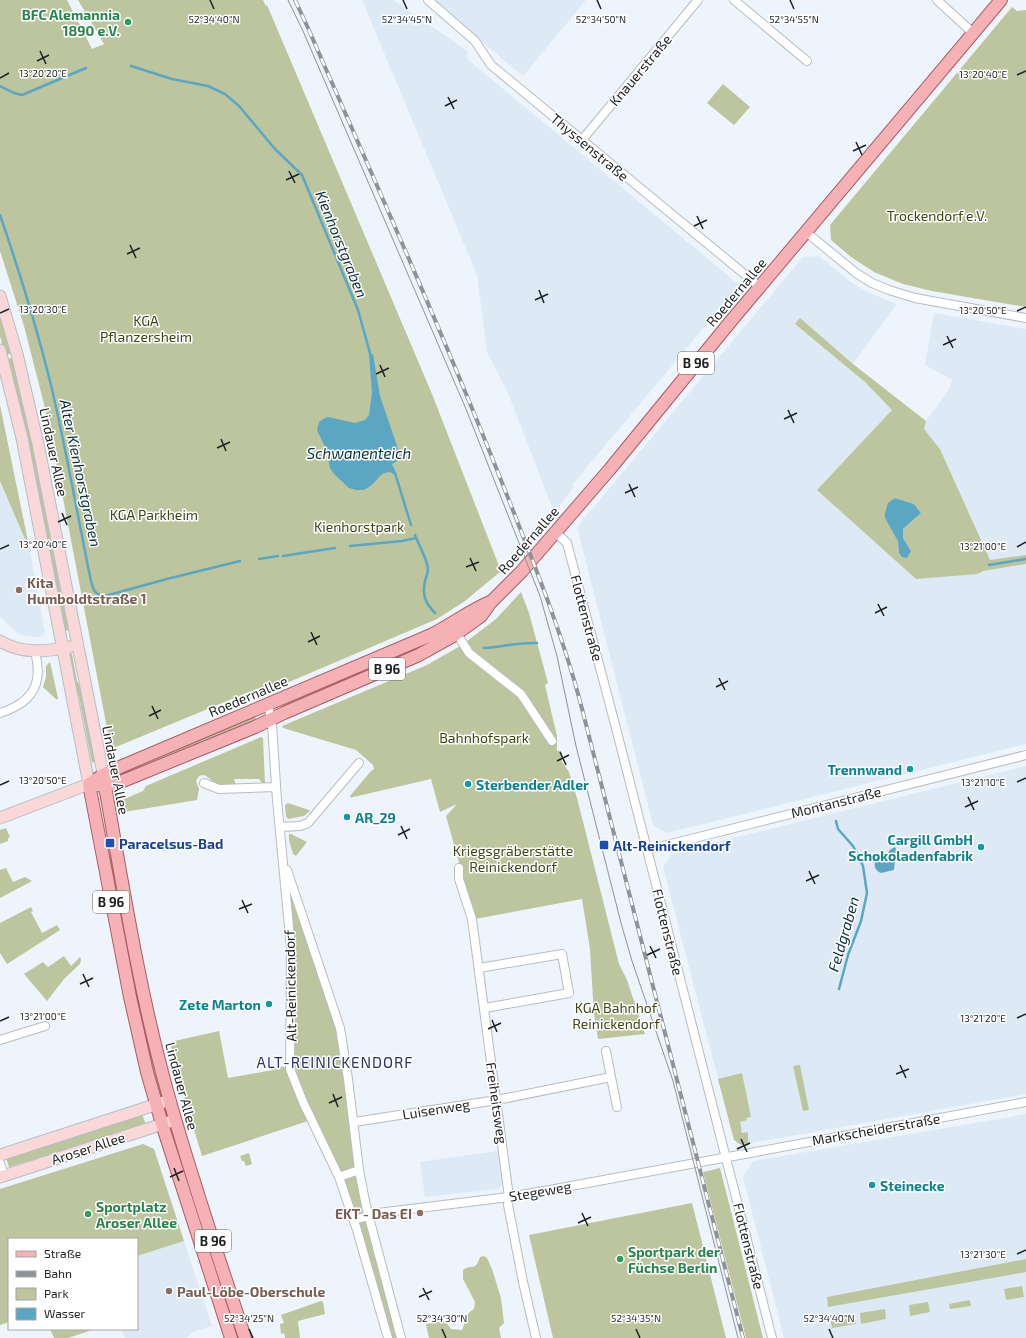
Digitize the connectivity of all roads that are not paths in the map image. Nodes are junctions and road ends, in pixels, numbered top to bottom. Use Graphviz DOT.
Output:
graph roads {
  1 [pos="428,0"];
  2 [pos="698,0"];
  3 [pos="734,0"];
  4 [pos="937,0"];
  5 [pos="1001,0"];
  6 [pos="973,32"];
  7 [pos="807,61"];
  8 [pos="582,140"];
  9 [pos="806,232"];
  10 [pos="760,287"];
  11 [pos="0,296"];
  12 [pos="1026,318"];
  13 [pos="0,350"];
  14 [pos="555,532"];
  15 [pos="491,602"];
  16 [pos="457,634"];
  17 [pos="0,641"];
  18 [pos="77,646"];
  19 [pos="62,648"];
  20 [pos="35,651"];
  21 [pos="268,704"];
  22 [pos="0,713"];
  23 [pos="271,719"];
  24 [pos="552,741"];
  25 [pos="1026,755"];
  26 [pos="359,763"];
  27 [pos="104,780"];
  28 [pos="204,783"];
  29 [pos="89,784"];
  30 [pos="276,788"];
  31 [pos="0,818"];
  32 [pos="280,828"];
  33 [pos="647,850"];
  34 [pos="283,857"];
  35 [pos="459,868"];
  36 [pos="479,968"];
  37 [pos="485,1008"];
  38 [pos="45,1026"];
  39 [pos="0,1040"];
  40 [pos="606,1051"];
  41 [pos="611,1077"];
  42 [pos="170,1100"];
  43 [pos="497,1100"];
  44 [pos="1026,1102"];
  45 [pos="156,1104"];
  46 [pos="617,1107"];
  47 [pos="176,1120"];
  48 [pos="354,1122"];
  49 [pos="162,1124"];
  50 [pos="0,1155"];
  51 [pos="726,1157"];
  52 [pos="0,1163"];
  53 [pos="359,1170"];
  54 [pos="2,1176"];
  55 [pos="339,1177"];
  56 [pos="509,1197"];
  57 [pos="368,1216"];
  58 [pos="354,1220"];
  59 [pos="386,1284"];
  60 [pos="374,1287"];
  61 [pos="231,1338"];
  62 [pos="245,1338"];
  63 [pos="388,1338"];
  64 [pos="401,1338"];
  65 [pos="536,1338"];
  66 [pos="772,1338"];
  1 -- 8 [label="street, Thyssenstraße"];
  2 -- 8 [label="street, Knauerstraße"];
  3 -- 7 [label="street"];
  4 -- 6 [label="street"];
  5 -- 6 [label="main road, Roedernallee / B 96"];
  6 -- 9 [label="main road, Roedernallee / B 96"];
  8 -- 10 [label="street, Thyssenstraße"];
  9 -- 10 [label="main road, Roedernallee / B 96"];
  9 -- 12 [label="street"];
  10 -- 14 [label="main road, Roedernallee / B 96"];
  11 -- 18 [label="main road, Lindauer Allee"];
  13 -- 19 [label="main road, Lindauer Allee"];
  14 -- 15 [label="main road, Roedernallee / B 96"];
  14 -- 33 [label="street, Flottenstraße"];
  15 -- 16 [label="main road, Roedernallee / B 96"];
  15 -- 21 [label="main road, Roedernallee / B 96"];
  16 -- 23 [label="main road, Roedernallee / B 96"];
  16 -- 24 [label="street"];
  17 -- 20 [label="main road"];
  18 -- 19 [label="main road"];
  18 -- 27 [label="main road, Lindauer Allee"];
  19 -- 20 [label="main road"];
  19 -- 29 [label="main road, Lindauer Allee"];
  20 -- 22 [label="street"];
  21 -- 23 [label="street, Alt-Reinickendorf"];
  21 -- 27 [label="main road, Roedernallee / B 96"];
  23 -- 27 [label="main road, Roedernallee / B 96"];
  23 -- 30 [label="street, Alt-Reinickendorf"];
  25 -- 33 [label="street, Montanstraße"];
  26 -- 32 [label="street"];
  27 -- 29 [label="main road, B 96"];
  27 -- 42 [label="main road, Lindauer Allee / B 96"];
  28 -- 30 [label="street"];
  29 -- 31 [label="main road"];
  29 -- 45 [label="main road, Lindauer Allee / B 96"];
  30 -- 32 [label="street, Alt-Reinickendorf"];
  32 -- 34 [label="street, Alt-Reinickendorf"];
  33 -- 51 [label="street, Flottenstraße"];
  34 -- 48 [label="street, Alt-Reinickendorf"];
  34 -- 55 [label="street, Alt-Reinickendorf"];
  35 -- 36 [label="street, Freiheitsweg"];
  36 -- 37 [label="street, Freiheitsweg"];
  36 -- 37 [label="street"];
  37 -- 43 [label="street, Freiheitsweg"];
  38 -- 39 [label="street"];
  40 -- 41 [label="street"];
  41 -- 43 [label="street, Luisenweg"];
  41 -- 46 [label="street"];
  42 -- 45 [label="main road, Aroser Allee"];
  42 -- 47 [label="main road, Lindauer Allee / B 96"];
  43 -- 48 [label="street, Luisenweg"];
  43 -- 56 [label="street, Freiheitsweg"];
  44 -- 51 [label="street, Markscheiderstraße"];
  45 -- 49 [label="main road, Lindauer Allee / B 96"];
  45 -- 50 [label="main road, Aroser Allee"];
  47 -- 49 [label="main road, Aroser Allee"];
  47 -- 62 [label="main road, Lindauer Allee / B 96"];
  48 -- 53 [label="street, Alt-Reinickendorf"];
  49 -- 54 [label="main road, Aroser Allee"];
  49 -- 61 [label="main road, Lindauer Allee / B 96"];
  51 -- 56 [label="street, Stegeweg"];
  51 -- 66 [label="street, Flottenstraße"];
  52 -- 54 [label="street"];
  53 -- 55 [label="street"];
  53 -- 57 [label="street, Alt-Reinickendorf"];
  55 -- 58 [label="street, Alt-Reinickendorf"];
  56 -- 57 [label="street, Stegeweg"];
  56 -- 65 [label="street, Freiheitsweg"];
  57 -- 58 [label="street, Stegeweg"];
  57 -- 59 [label="street, Alt-Reinickendorf"];
  58 -- 60 [label="street, Alt-Reinickendorf"];
  59 -- 60 [label="street"];
  59 -- 64 [label="street, Alt-Reinickendorf"];
  60 -- 63 [label="street, Alt-Reinickendorf"];
}
